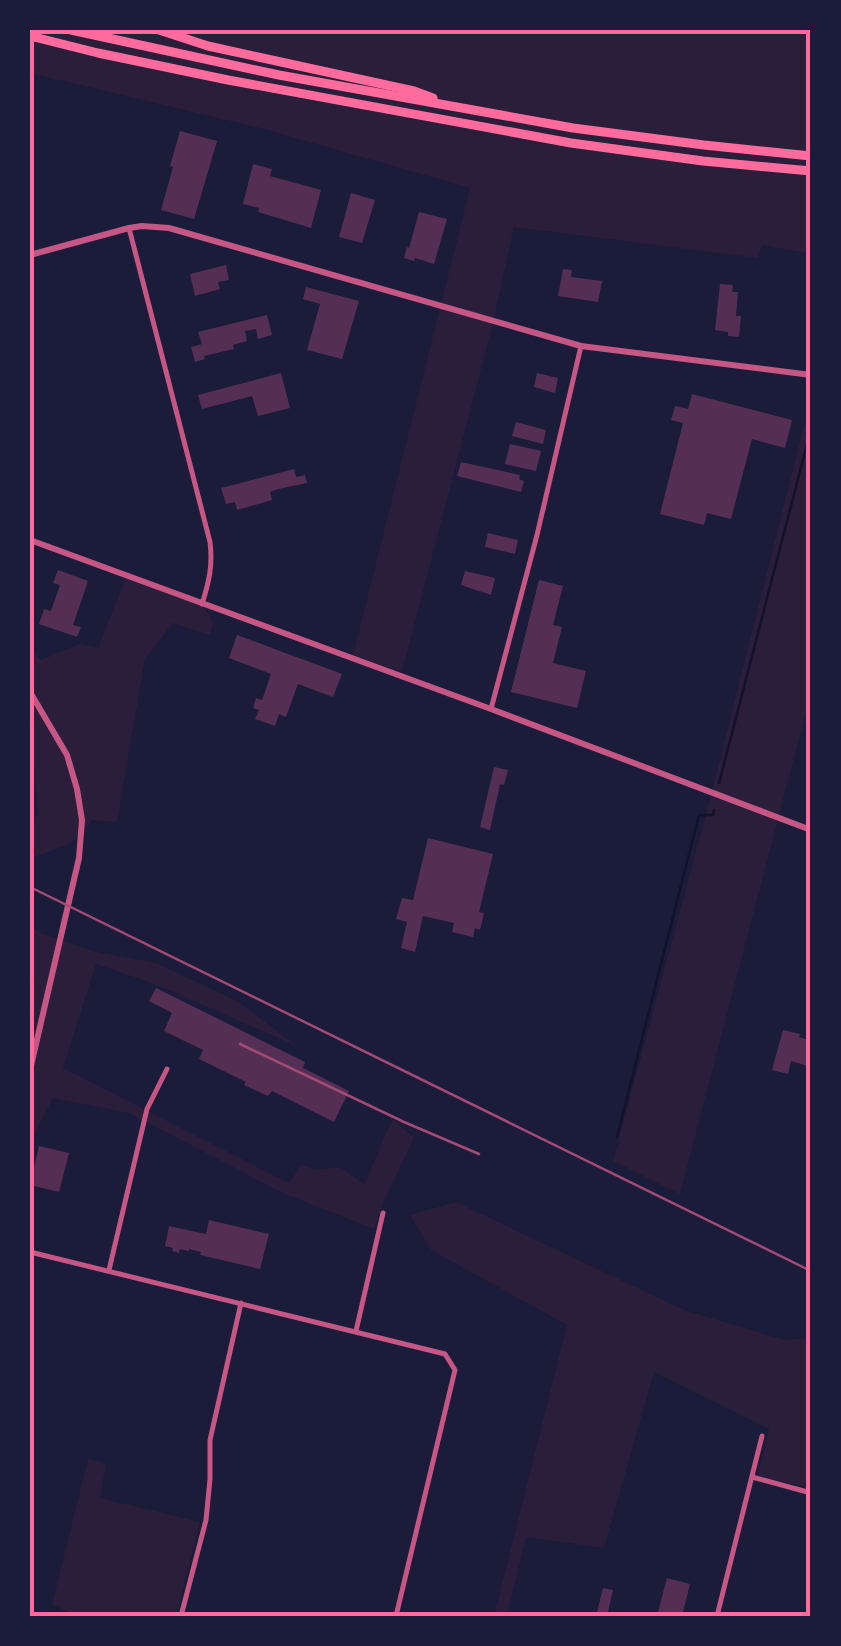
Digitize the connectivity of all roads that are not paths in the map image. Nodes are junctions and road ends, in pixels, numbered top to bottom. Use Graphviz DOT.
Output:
graph roads {
  1 [pos="70,30"];
  2 [pos="159,30"];
  3 [pos="30,39"];
  4 [pos="452,106"];
  5 [pos="811,156"];
  6 [pos="811,171"];
  7 [pos="129,228"];
  8 [pos="30,255"];
  9 [pos="581,346"];
  10 [pos="811,375"];
  11 [pos="30,540"];
  12 [pos="202,604"];
  13 [pos="30,692"];
  14 [pos="491,709"];
  15 [pos="811,830"];
  16 [pos="167,1069"];
  17 [pos="30,1070"];
  18 [pos="383,1213"];
  19 [pos="30,1252"];
  20 [pos="109,1270"];
  21 [pos="241,1303"];
  22 [pos="356,1331"];
  23 [pos="762,1436"];
  24 [pos="752,1478"];
  25 [pos="811,1493"];
  26 [pos="181,1616"];
  27 [pos="396,1616"];
  28 [pos="717,1616"];
  1 -- 4 [label="highway"];
  2 -- 4 [label="highway"];
  3 -- 6 [label="highway"];
  4 -- 5 [label="highway"];
  7 -- 8 [label="street"];
  7 -- 9 [label="street"];
  7 -- 12 [label="street"];
  9 -- 10 [label="street"];
  9 -- 14 [label="street"];
  11 -- 12 [label="street"];
  12 -- 14 [label="street"];
  13 -- 17 [label="street"];
  14 -- 15 [label="street"];
  16 -- 20 [label="street"];
  18 -- 22 [label="street"];
  19 -- 20 [label="street"];
  20 -- 21 [label="street"];
  21 -- 22 [label="street"];
  21 -- 26 [label="street"];
  22 -- 27 [label="street"];
  23 -- 24 [label="street"];
  24 -- 25 [label="street"];
  24 -- 28 [label="street"];
}
